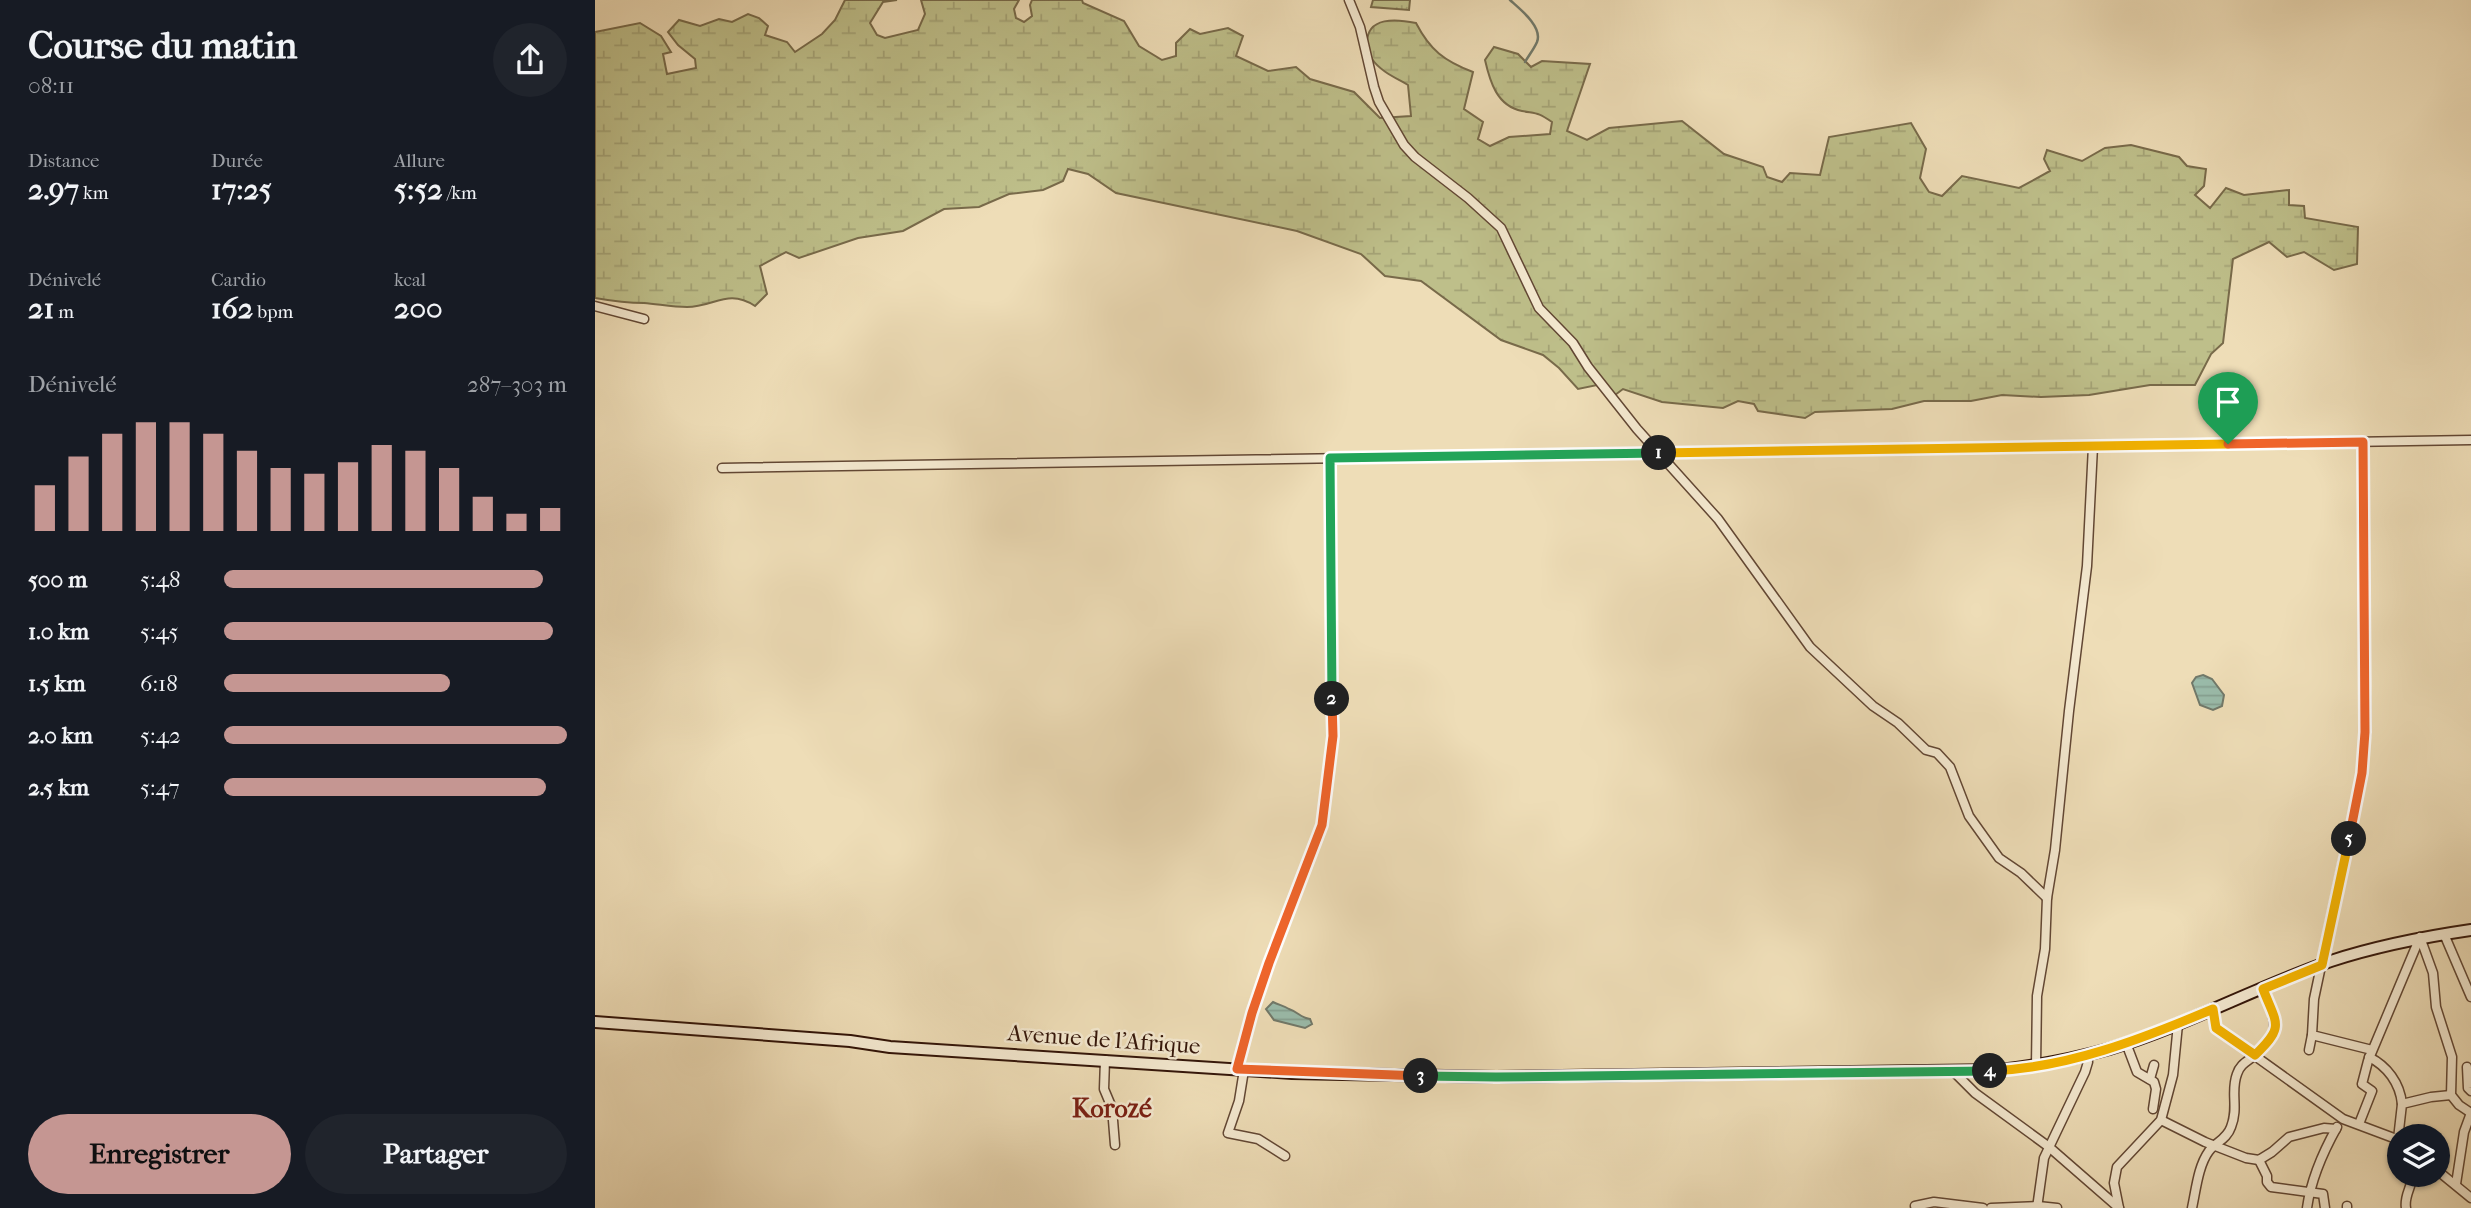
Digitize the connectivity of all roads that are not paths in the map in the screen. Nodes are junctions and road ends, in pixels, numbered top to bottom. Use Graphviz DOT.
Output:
graph roads {
  1 [pos="1349,0"];
  2 [pos="595,306"];
  3 [pos="644,319"];
  4 [pos="2471,440"];
  5 [pos="2363,442"];
  6 [pos="2093,446"];
  7 [pos="1660,453"];
  8 [pos="1330,458"];
  9 [pos="722,468"];
  10 [pos="2047,898"];
  11 [pos="2471,930"];
  12 [pos="2444,934"];
  13 [pos="2420,937"];
  14 [pos="2322,965"];
  15 [pos="2263,989"];
  16 [pos="2471,997"];
  17 [pos="2213,1009"];
  18 [pos="595,1022"];
  19 [pos="2178,1024"];
  20 [pos="2312,1035"];
  21 [pos="2126,1043"];
  22 [pos="2309,1050"];
  23 [pos="2371,1054"];
  24 [pos="2086,1055"];
  25 [pos="2255,1055"];
  26 [pos="1105,1060"];
  27 [pos="2154,1065"];
  28 [pos="2036,1066"];
  29 [pos="2467,1068"];
  30 [pos="1241,1070"];
  31 [pos="1954,1072"];
  32 [pos="2150,1079"];
  33 [pos="2471,1091"];
  34 [pos="2451,1095"];
  35 [pos="2402,1104"];
  36 [pos="2153,1109"];
  37 [pos="2471,1113"];
  38 [pos="2343,1119"];
  39 [pos="2161,1120"];
  40 [pos="2359,1124"];
  41 [pos="2400,1124"];
  42 [pos="2336,1129"];
  43 [pos="2467,1133"];
  44 [pos="2387,1134"];
  45 [pos="1115,1145"];
  46 [pos="2215,1145"];
  47 [pos="2049,1147"];
  48 [pos="1285,1156"];
  49 [pos="2259,1160"];
  50 [pos="2450,1180"];
  51 [pos="2456,1184"];
  52 [pos="2410,1187"];
  53 [pos="2310,1191"];
  54 [pos="2471,1198"];
  55 [pos="1915,1206"];
  56 [pos="2037,1207"];
  57 [pos="1983,1208"];
  58 [pos="1991,1208"];
  59 [pos="2057,1208"];
  60 [pos="2119,1208"];
  61 [pos="2192,1208"];
  62 [pos="2307,1208"];
  63 [pos="2325,1208"];
  64 [pos="2406,1208"];
  1 -- 7 [label="street"];
  2 -- 3 [label="street"];
  4 -- 5 [label="street"];
  5 -- 6 [label="street"];
  5 -- 14 [label="street"];
  6 -- 7 [label="street"];
  6 -- 10 [label="street"];
  7 -- 8 [label="street"];
  7 -- 10 [label="street"];
  8 -- 9 [label="street"];
  8 -- 30 [label="street"];
  10 -- 28 [label="street"];
  11 -- 12 [label="main road, Avenue de l'Afrique"];
  12 -- 13 [label="main road, Avenue de l'Afrique"];
  12 -- 16 [label="street"];
  13 -- 14 [label="main road, Avenue de l'Afrique"];
  13 -- 23 [label="street"];
  13 -- 34 [label="street"];
  14 -- 15 [label="main road, Avenue de l'Afrique"];
  14 -- 20 [label="street"];
  15 -- 17 [label="main road, Avenue de l'Afrique"];
  15 -- 25 [label="street"];
  17 -- 19 [label="main road, Avenue de l'Afrique"];
  17 -- 25 [label="street"];
  18 -- 26 [label="main road, Avenue de l'Afrique"];
  19 -- 21 [label="main road, Avenue de l'Afrique"];
  19 -- 39 [label="street"];
  20 -- 22 [label="street"];
  20 -- 23 [label="street"];
  21 -- 24 [label="main road, Avenue de l'Afrique"];
  21 -- 32 [label="street"];
  23 -- 35 [label="street"];
  23 -- 40 [label="street"];
  24 -- 28 [label="main road, Avenue de l'Afrique"];
  24 -- 47 [label="street"];
  25 -- 38 [label="street"];
  25 -- 46 [label="street"];
  26 -- 30 [label="main road, Avenue de l'Afrique"];
  26 -- 45 [label="street"];
  27 -- 32 [label="street"];
  28 -- 31 [label="main road, Avenue de l'Afrique"];
  29 -- 33 [label="street"];
  30 -- 31 [label="main road, Avenue de l'Afrique"];
  30 -- 48 [label="street"];
  31 -- 47 [label="street"];
  32 -- 36 [label="street"];
  34 -- 35 [label="street"];
  34 -- 37 [label="street"];
  35 -- 41 [label="street"];
  37 -- 43 [label="street"];
  38 -- 40 [label="street"];
  38 -- 42 [label="street"];
  39 -- 46 [label="street"];
  39 -- 60 [label="street"];
  40 -- 44 [label="street"];
  42 -- 49 [label="street"];
  42 -- 53 [label="street"];
  43 -- 51 [label="street"];
  46 -- 49 [label="street"];
  46 -- 61 [label="street"];
  47 -- 56 [label="street"];
  47 -- 60 [label="street"];
  49 -- 53 [label="street"];
  50 -- 51 [label="street"];
  51 -- 54 [label="street"];
  52 -- 64 [label="street"];
  53 -- 62 [label="street"];
  53 -- 63 [label="street"];
  55 -- 57 [label="street"];
  56 -- 58 [label="street"];
  56 -- 59 [label="street"];
}
